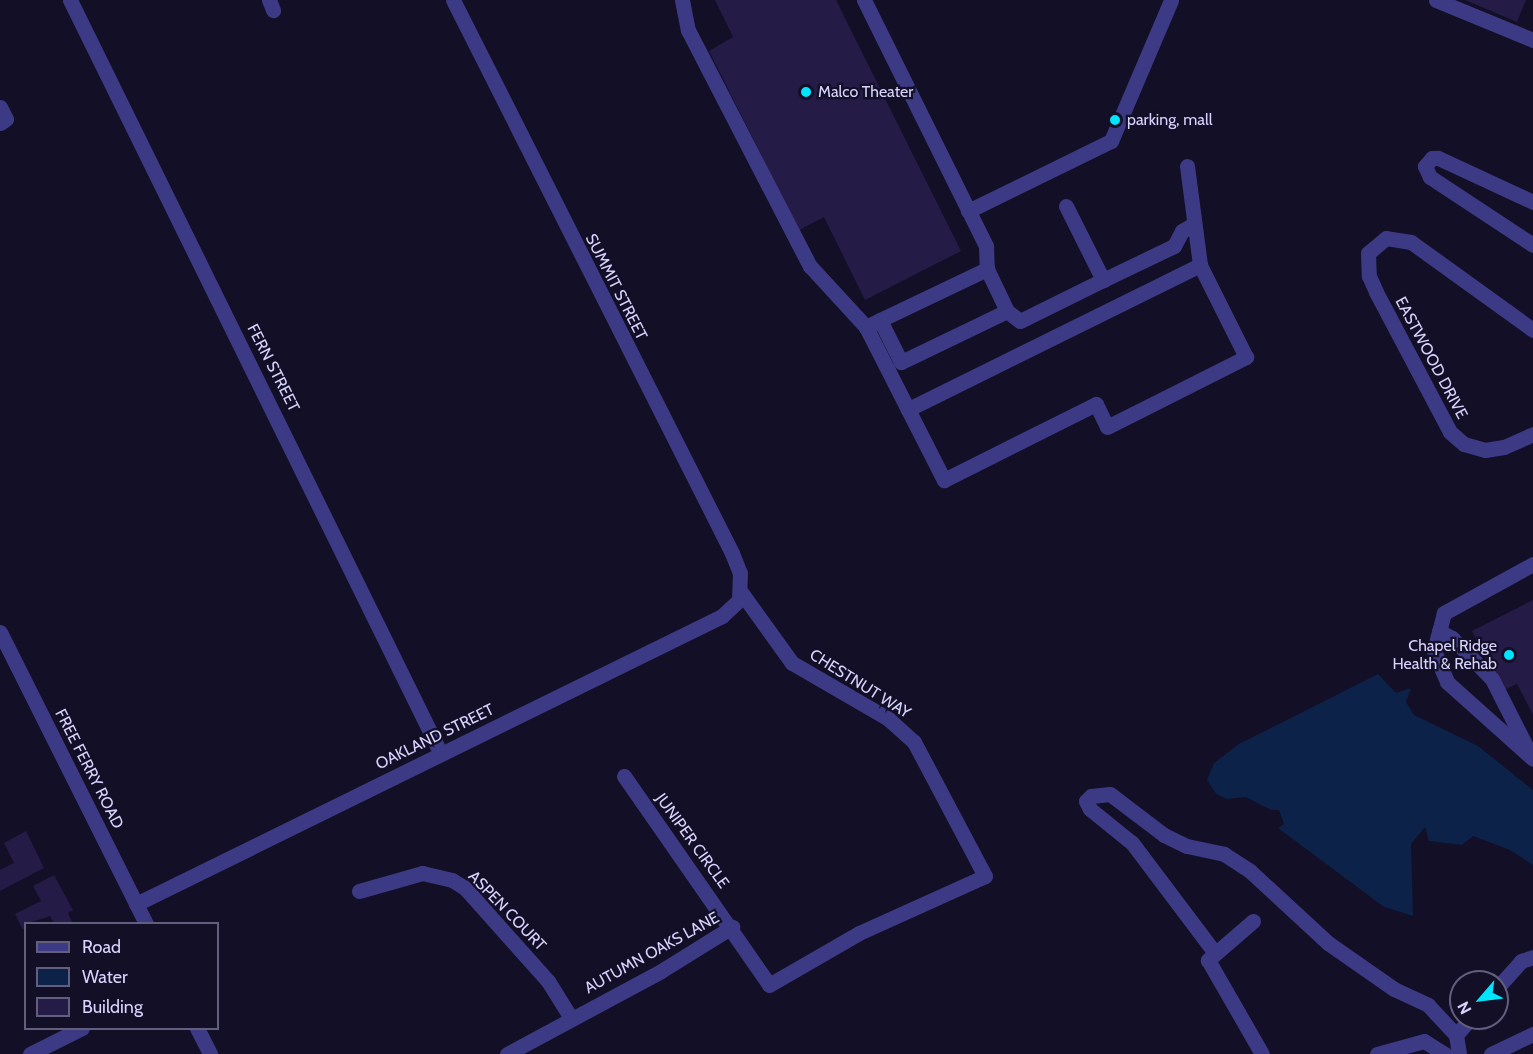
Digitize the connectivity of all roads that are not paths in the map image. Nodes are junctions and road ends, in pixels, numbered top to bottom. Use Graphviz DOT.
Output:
graph roads {
  1 [pos="70,0"];
  2 [pos="453,0"];
  3 [pos="682,0"];
  4 [pos="864,0"];
  5 [pos="1171,0"];
  6 [pos="1436,0"];
  7 [pos="1532,37"];
  8 [pos="0,107"];
  9 [pos="0,123"];
  10 [pos="1187,166"];
  11 [pos="1533,202"];
  12 [pos="1066,206"];
  13 [pos="968,211"];
  14 [pos="1192,225"];
  15 [pos="1533,244"];
  16 [pos="1200,265"];
  17 [pos="987,269"];
  18 [pos="1103,280"];
  19 [pos="1007,311"];
  20 [pos="880,320"];
  21 [pos="866,327"];
  22 [pos="1533,330"];
  23 [pos="908,410"];
  24 [pos="1533,434"];
  25 [pos="1533,564"];
  26 [pos="741,592"];
  27 [pos="0,632"];
  28 [pos="1439,632"];
  29 [pos="441,754"];
  30 [pos="1532,758"];
  31 [pos="624,776"];
  32 [pos="985,876"];
  33 [pos="359,891"];
  34 [pos="136,904"];
  35 [pos="1253,921"];
  36 [pos="145,922"];
  37 [pos="732,927"];
  38 [pos="1215,953"];
  39 [pos="1533,957"];
  40 [pos="1509,974"];
  41 [pos="571,1018"];
  42 [pos="80,1030"];
  43 [pos="198,1030"];
  44 [pos="1460,1030"];
  45 [pos="1533,1034"];
  46 [pos="1456,1035"];
  47 [pos="30,1054"];
  48 [pos="210,1054"];
  49 [pos="507,1054"];
  50 [pos="1262,1054"];
  51 [pos="1377,1054"];
  52 [pos="1445,1054"];
  53 [pos="1459,1054"];
  54 [pos="1491,1054"];
  1 -- 29 [label="street, FERN STREET"];
  2 -- 26 [label="street, SUMMIT STREET"];
  3 -- 21 [label="street"];
  4 -- 13 [label="street"];
  5 -- 13 [label="street"];
  6 -- 7 [label="street"];
  8 -- 9 [label="street"];
  10 -- 14 [label="street"];
  11 -- 15 [label="street"];
  12 -- 18 [label="street"];
  13 -- 17 [label="street"];
  14 -- 16 [label="street"];
  14 -- 18 [label="street"];
  16 -- 23 [label="street"];
  16 -- 23 [label="street"];
  17 -- 19 [label="street"];
  17 -- 20 [label="street"];
  18 -- 19 [label="street"];
  19 -- 20 [label="street"];
  20 -- 21 [label="street"];
  21 -- 23 [label="street"];
  22 -- 24 [label="street, EASTWOOD DRIVE"];
  25 -- 28 [label="street"];
  26 -- 29 [label="street, OAKLAND STREET"];
  26 -- 32 [label="street, CHESTNUT WAY"];
  27 -- 34 [label="street, FREE FERRY ROAD"];
  28 -- 30 [label="street"];
  28 -- 30 [label="street"];
  29 -- 34 [label="street, OAKLAND STREET"];
  31 -- 37 [label="street, JUNIPER CIRCLE"];
  32 -- 37 [label="street, AUTUMN OAKS LANE"];
  33 -- 41 [label="street, ASPEN COURT"];
  34 -- 36 [label="street, FREE FERRY ROAD"];
  35 -- 38 [label="street"];
  37 -- 41 [label="street, AUTUMN OAKS LANE"];
  38 -- 46 [label="street"];
  38 -- 50 [label="street"];
  39 -- 40 [label="street"];
  41 -- 49 [label="street, AUTUMN OAKS LANE"];
  42 -- 47 [label="street"];
  43 -- 48 [label="street"];
  44 -- 46 [label="street"];
  45 -- 54 [label="street"];
  46 -- 53 [label="street"];
  51 -- 52 [label="street"];
}
